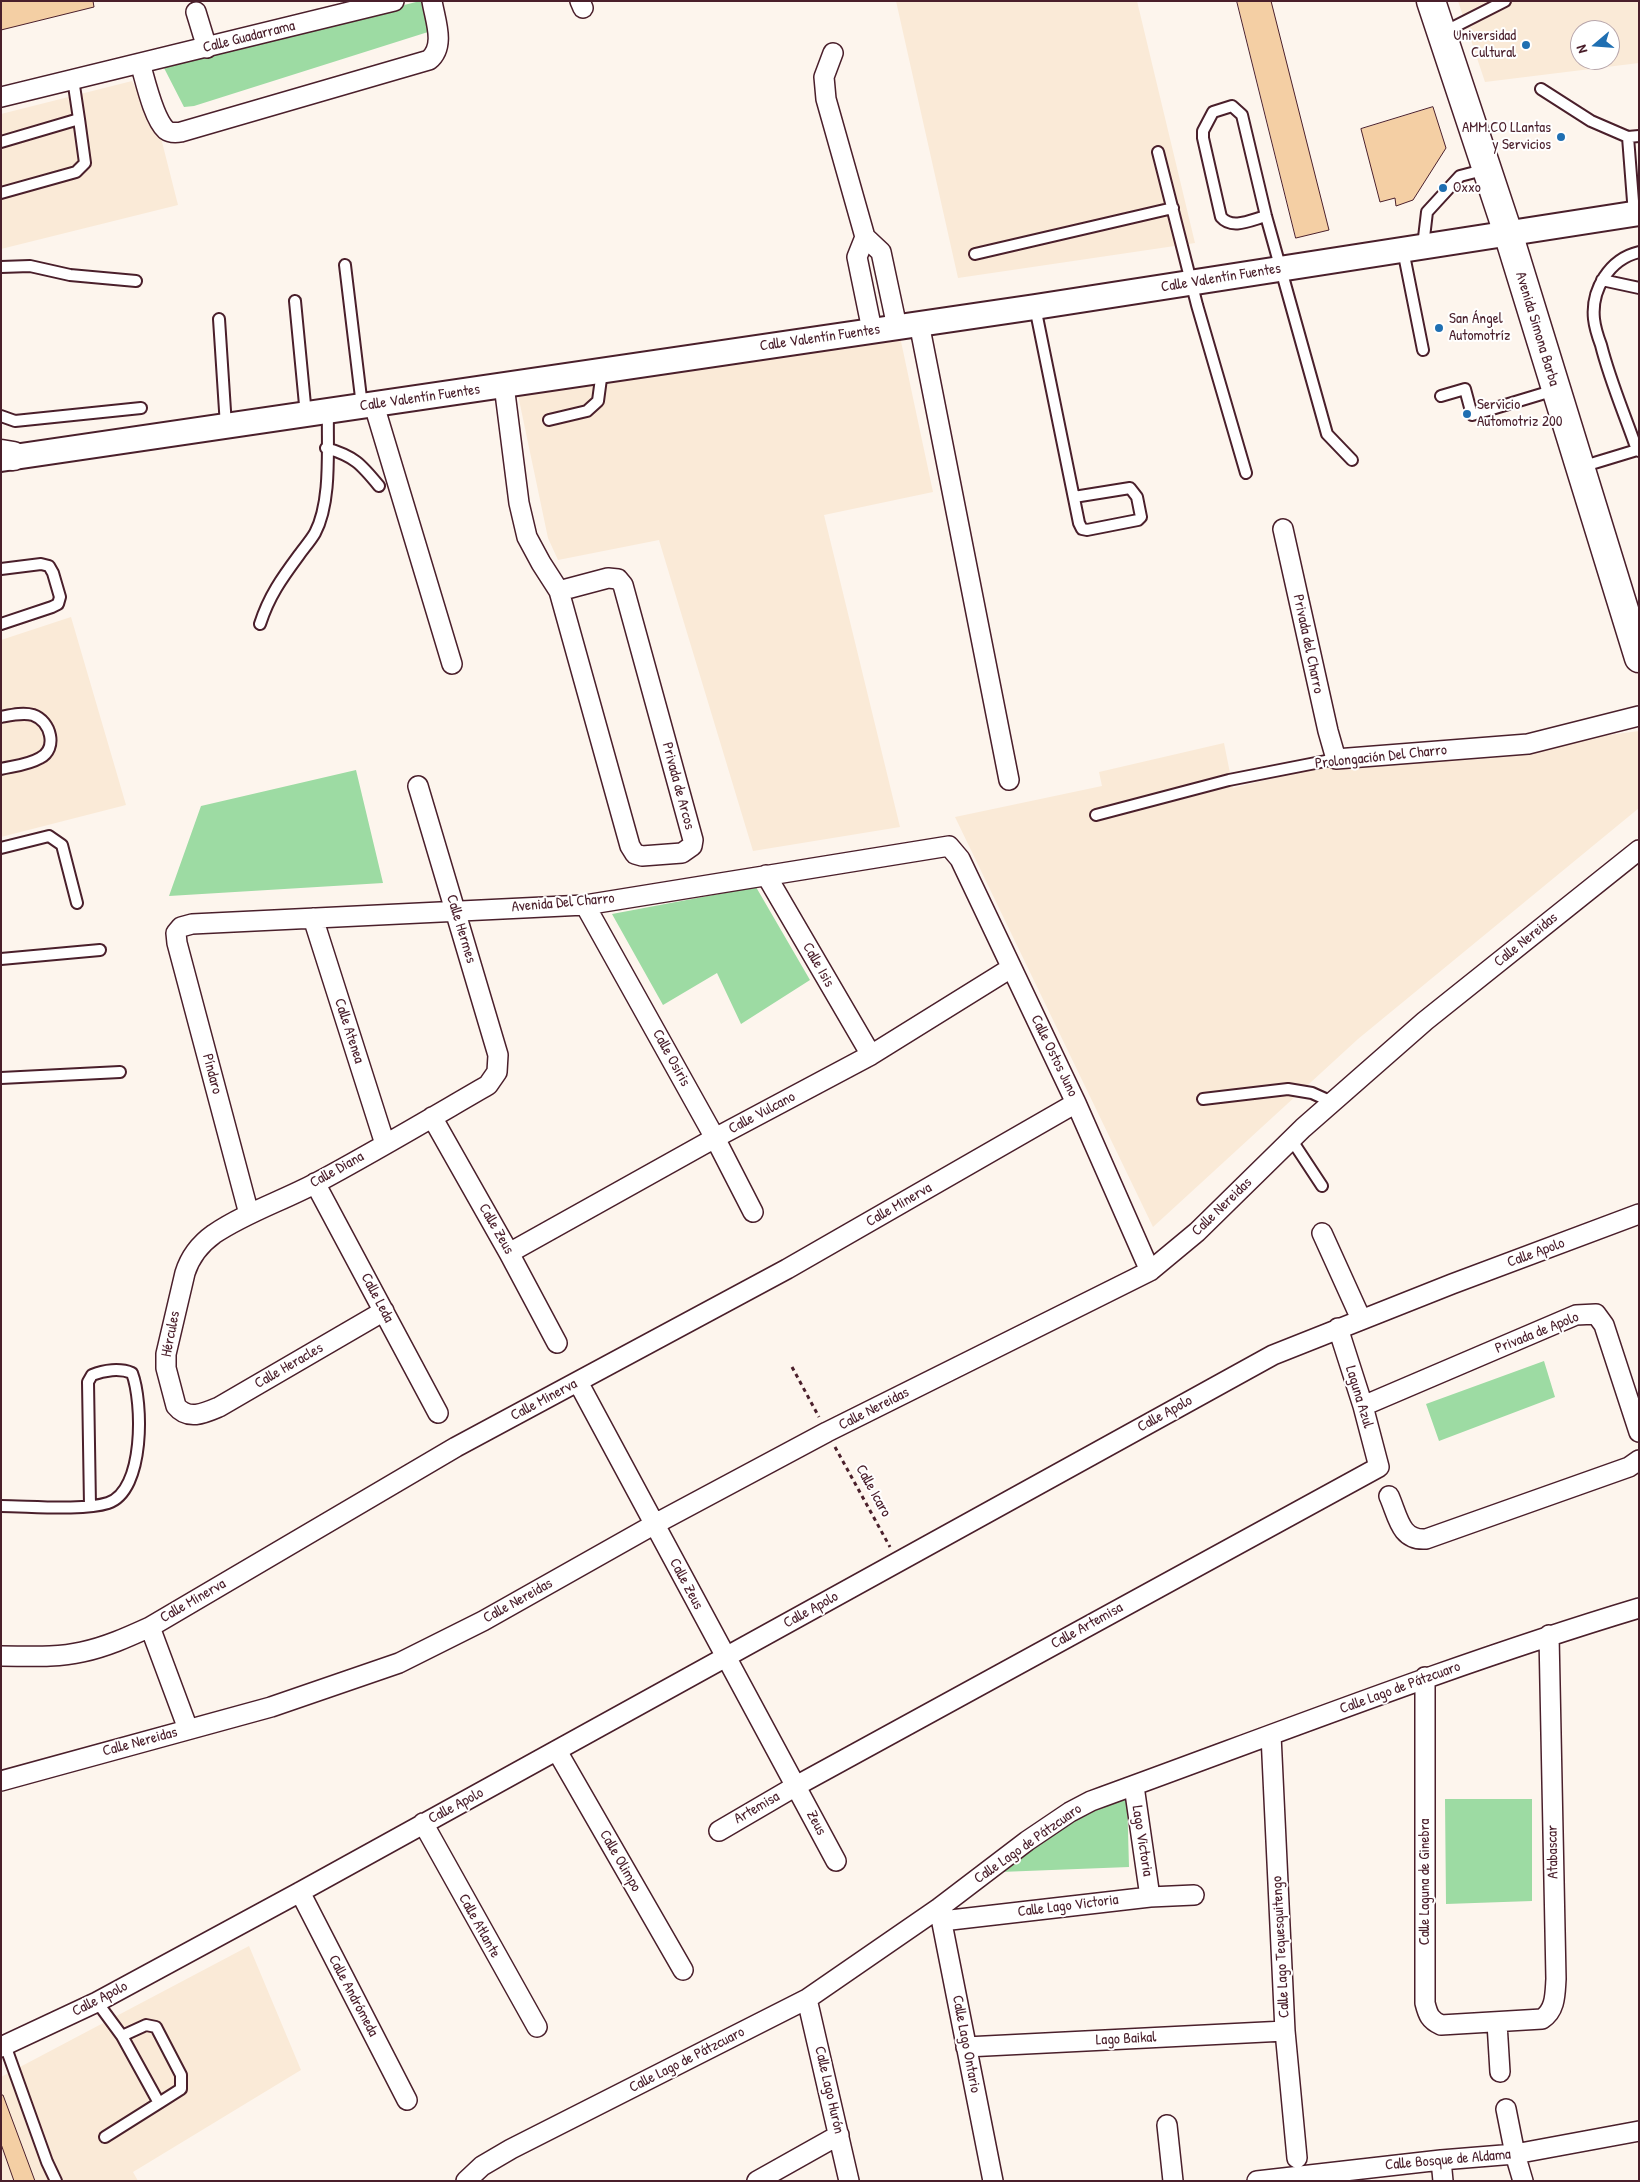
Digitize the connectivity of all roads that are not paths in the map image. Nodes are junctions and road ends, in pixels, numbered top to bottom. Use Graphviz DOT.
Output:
graph roads {
  1 [pos="394,1"];
  2 [pos="432,1"];
  3 [pos="1431,1"];
  4 [pos="1505,1"];
  5 [pos="196,12"];
  6 [pos="1442,34"];
  7 [pos="207,48"];
  8 [pos="833,53"];
  9 [pos="140,63"];
  10 [pos="73,79"];
  11 [pos="1540,90"];
  12 [pos="1,97"];
  13 [pos="79,119"];
  14 [pos="1633,136"];
  15 [pos="1,142"];
  16 [pos="1158,152"];
  17 [pos="1487,169"];
  18 [pos="1,193"];
  19 [pos="1173,208"];
  20 [pos="1637,214"];
  21 [pos="1266,216"];
  22 [pos="1508,233"];
  23 [pos="864,237"];
  24 [pos="1413,248"];
  25 [pos="1639,252"];
  26 [pos="974,254"];
  27 [pos="345,265"];
  28 [pos="1,267"];
  29 [pos="1281,269"];
  30 [pos="1602,280"];
  31 [pos="136,281"];
  32 [pos="1193,283"];
  33 [pos="1639,288"];
  34 [pos="295,301"];
  35 [pos="1035,307"];
  36 [pos="219,319"];
  37 [pos="908,325"];
  38 [pos="872,330"];
  39 [pos="1423,350"];
  40 [pos="602,370"];
  41 [pos="504,385"];
  42 [pos="1556,390"];
  43 [pos="1441,396"];
  44 [pos="368,405"];
  45 [pos="140,408"];
  46 [pos="317,413"];
  47 [pos="1,416"];
  48 [pos="549,420"];
  49 [pos="226,427"];
  50 [pos="326,448"];
  51 [pos="1638,450"];
  52 [pos="5,457"];
  53 [pos="1352,460"];
  54 [pos="1580,467"];
  55 [pos="1246,473"];
  56 [pos="379,486"];
  57 [pos="1074,497"];
  58 [pos="1283,529"];
  59 [pos="1,569"];
  60 [pos="559,591"];
  61 [pos="1,624"];
  62 [pos="260,624"];
  63 [pos="1639,658"];
  64 [pos="452,664"];
  65 [pos="1639,716"];
  66 [pos="1,717"];
  67 [pos="1336,759"];
  68 [pos="1,769"];
  69 [pos="1010,780"];
  70 [pos="418,786"];
  71 [pos="1096,815"];
  72 [pos="949,846"];
  73 [pos="1,848"];
  74 [pos="1639,850"];
  75 [pos="766,875"];
  76 [pos="77,903"];
  77 [pos="586,905"];
  78 [pos="455,910"];
  79 [pos="313,918"];
  80 [pos="176,934"];
  81 [pos="100,950"];
  82 [pos="1,959"];
  83 [pos="1012,968"];
  84 [pos="871,1054"];
  85 [pos="120,1072"];
  86 [pos="497,1072"];
  87 [pos="1,1078"];
  88 [pos="1203,1099"];
  89 [pos="1332,1102"];
  90 [pos="1076,1103"];
  91 [pos="432,1117"];
  92 [pos="715,1138"];
  93 [pos="1292,1139"];
  94 [pos="385,1144"];
  95 [pos="315,1183"];
  96 [pos="1322,1186"];
  97 [pos="752,1212"];
  98 [pos="249,1214"];
  99 [pos="1639,1214"];
  100 [pos="1322,1233"];
  101 [pos="509,1253"];
  102 [pos="1150,1271"];
  103 [pos="185,1273"];
  104 [pos="384,1311"];
  105 [pos="1361,1319"];
  106 [pos="1338,1328"];
  107 [pos="557,1343"];
  108 [pos="578,1382"];
  109 [pos="1363,1406"];
  110 [pos="438,1413"];
  111 [pos="191,1415"];
  112 [pos="1639,1432"];
  113 [pos="1639,1460"];
  114 [pos="1379,1467"];
  115 [pos="1389,1496"];
  116 [pos="1,1506"];
  117 [pos="90,1506"];
  118 [pos="654,1524"];
  119 [pos="1639,1608"];
  120 [pos="150,1627"];
  121 [pos="1549,1635"];
  122 [pos="1,1656"];
  123 [pos="726,1658"];
  124 [pos="1425,1677"];
  125 [pos="188,1729"];
  126 [pos="1271,1735"];
  127 [pos="557,1751"];
  128 [pos="1,1781"];
  129 [pos="796,1786"];
  130 [pos="1134,1786"];
  131 [pos="423,1824"];
  132 [pos="719,1830"];
  133 [pos="836,1861"];
  134 [pos="300,1892"];
  135 [pos="1194,1895"];
  136 [pos="1150,1897"];
  137 [pos="941,1914"];
  138 [pos="683,1970"];
  139 [pos="807,1998"];
  140 [pos="97,2002"];
  141 [pos="1496,2023"];
  142 [pos="537,2027"];
  143 [pos="1285,2031"];
  144 [pos="122,2036"];
  145 [pos="3,2046"];
  146 [pos="966,2047"];
  147 [pos="1500,2072"];
  148 [pos="407,2100"];
  149 [pos="159,2104"];
  150 [pos="1506,2109"];
  151 [pos="1167,2125"];
  152 [pos="1639,2130"];
  153 [pos="840,2135"];
  154 [pos="105,2138"];
  155 [pos="1515,2154"];
  156 [pos="1441,2160"];
  157 [pos="1299,2171"];
  158 [pos="56,2181"];
  159 [pos="466,2181"];
  160 [pos="757,2181"];
  161 [pos="849,2181"];
  162 [pos="993,2181"];
  163 [pos="1173,2181"];
  164 [pos="1256,2181"];
  165 [pos="1443,2181"];
  166 [pos="1523,2181"];
  1 -- 7 [label="street, Calle Guadarrama"];
  2 -- 9 [label="street"];
  3 -- 6 [label="main road, Avenida Simona Barba"];
  4 -- 6 [label="lane"];
  5 -- 7 [label="street"];
  6 -- 17 [label="main road, Avenida Simona Barba"];
  7 -- 9 [label="street, Calle Guadarrama"];
  8 -- 23 [label="street"];
  9 -- 10 [label="street, Calle Guadarrama"];
  10 -- 12 [label="street, Calle Guadarrama"];
  10 -- 13 [label="lane"];
  11 -- 14 [label="lane"];
  13 -- 15 [label="lane"];
  13 -- 18 [label="lane"];
  14 -- 20 [label="lane"];
  16 -- 19 [label="lane"];
  17 -- 22 [label="main road, Avenida Simona Barba"];
  17 -- 24 [label="lane"];
  19 -- 26 [label="lane"];
  19 -- 32 [label="lane"];
  20 -- 22 [label="street, Calle Valentín Fuentes"];
  21 -- 21 [label="lane"];
  21 -- 29 [label="lane"];
  22 -- 24 [label="street, Calle Valentín Fuentes"];
  22 -- 42 [label="main road, Avenida Simona Barba"];
  23 -- 37 [label="street"];
  23 -- 38 [label="street"];
  24 -- 29 [label="street, Calle Valentín Fuentes"];
  24 -- 39 [label="lane"];
  25 -- 30 [label="lane"];
  27 -- 44 [label="lane"];
  28 -- 31 [label="lane"];
  29 -- 32 [label="street, Calle Valentín Fuentes"];
  29 -- 53 [label="lane"];
  30 -- 33 [label="lane"];
  30 -- 51 [label="lane"];
  32 -- 35 [label="street, Calle Valentín Fuentes"];
  32 -- 55 [label="lane"];
  34 -- 46 [label="lane"];
  35 -- 37 [label="street, Calle Valentín Fuentes"];
  35 -- 57 [label="lane"];
  36 -- 49 [label="lane"];
  37 -- 38 [label="street, Calle Valentín Fuentes"];
  37 -- 69 [label="street"];
  38 -- 40 [label="street, Calle Valentín Fuentes"];
  40 -- 41 [label="street, Calle Valentín Fuentes"];
  40 -- 48 [label="lane"];
  41 -- 44 [label="street, Calle Valentín Fuentes"];
  41 -- 60 [label="street, Privada de Arcos"];
  42 -- 43 [label="lane"];
  42 -- 54 [label="main road, Avenida Simona Barba"];
  44 -- 46 [label="street, Calle Valentín Fuentes"];
  44 -- 64 [label="street"];
  45 -- 47 [label="lane"];
  46 -- 49 [label="street, Calle Valentín Fuentes"];
  46 -- 50 [label="lane"];
  49 -- 52 [label="street, Calle Valentín Fuentes"];
  50 -- 56 [label="lane"];
  50 -- 62 [label="lane"];
  51 -- 54 [label="lane"];
  54 -- 63 [label="main road, Avenida Simona Barba"];
  57 -- 57 [label="lane"];
  58 -- 67 [label="street, Privada del Charro"];
  59 -- 61 [label="lane"];
  60 -- 60 [label="street, Privada de Arcos"];
  65 -- 67 [label="street, Prolongación Del Charro"];
  66 -- 68 [label="lane"];
  67 -- 71 [label="lane, Prolongación Del Charro"];
  70 -- 78 [label="street, Calle Hermes"];
  72 -- 75 [label="street, Avenida Del Charro"];
  72 -- 83 [label="street, Calle Ostos Juno"];
  73 -- 76 [label="lane"];
  74 -- 89 [label="street, Calle Nereidas"];
  75 -- 77 [label="street, Avenida Del Charro"];
  75 -- 84 [label="street, Calle Isis"];
  77 -- 78 [label="street, Avenida Del Charro"];
  77 -- 92 [label="street, Calle Osiris"];
  78 -- 79 [label="street, Avenida Del Charro"];
  78 -- 86 [label="street, Calle Hermes"];
  79 -- 80 [label="street, Avenida Del Charro"];
  79 -- 94 [label="street, Calle Atenea"];
  80 -- 98 [label="street, Píndaro"];
  81 -- 82 [label="lane"];
  83 -- 84 [label="street, Calle Vulcano"];
  83 -- 90 [label="street, Calle Ostos Juno"];
  84 -- 92 [label="street, Calle Vulcano"];
  85 -- 87 [label="lane"];
  86 -- 91 [label="street, Calle Diana"];
  88 -- 89 [label="lane"];
  89 -- 93 [label="street, Calle Nereidas"];
  90 -- 102 [label="street, Calle Ostos Juno"];
  90 -- 108 [label="street, Calle Minerva"];
  91 -- 94 [label="street, Calle Diana"];
  91 -- 101 [label="street, Calle Zeus"];
  92 -- 97 [label="street, Calle Osiris"];
  92 -- 101 [label="street, Calle Vulcano"];
  93 -- 96 [label="lane"];
  93 -- 102 [label="street, Calle Nereidas"];
  94 -- 95 [label="street, Calle Diana"];
  95 -- 98 [label="street, Calle Diana"];
  95 -- 104 [label="street, Calle Leda"];
  98 -- 103 [label="street, Calle Diana"];
  99 -- 105 [label="street, Calle Apolo"];
  100 -- 105 [label="street"];
  101 -- 107 [label="street, Calle Zeus"];
  102 -- 118 [label="street, Calle Nereidas"];
  103 -- 111 [label="street, Hércules"];
  104 -- 110 [label="street, Calle Leda"];
  104 -- 111 [label="street, Calle Heracles"];
  105 -- 106 [label="street, Calle Apolo"];
  106 -- 109 [label="street, Laguna Azul"];
  106 -- 123 [label="street, Calle Apolo"];
  108 -- 118 [label="street, Calle Zeus"];
  108 -- 120 [label="street, Calle Minerva"];
  109 -- 112 [label="street, Privada de Apolo"];
  109 -- 114 [label="street, Laguna Azul"];
  113 -- 115 [label="street"];
  114 -- 129 [label="street, Calle Artemisa"];
  116 -- 117 [label="lane"];
  117 -- 117 [label="lane"];
  118 -- 123 [label="street, Calle Zeus"];
  118 -- 125 [label="street, Calle Nereidas"];
  119 -- 121 [label="street, Calle Lago de Pátzcuaro"];
  120 -- 122 [label="street, Calle Minerva"];
  120 -- 125 [label="street"];
  121 -- 124 [label="street, Calle Lago de Pátzcuaro"];
  121 -- 141 [label="street, Atabascar"];
  123 -- 127 [label="street, Calle Apolo"];
  123 -- 129 [label="street, Calle Zeus"];
  124 -- 126 [label="street, Calle Lago de Pátzcuaro"];
  124 -- 141 [label="street, Calle Laguna de Ginebra"];
  125 -- 128 [label="street, Calle Nereidas"];
  126 -- 130 [label="street, Calle Lago de Pátzcuaro"];
  126 -- 143 [label="street, Calle Lago Tequesquitengo"];
  127 -- 131 [label="street, Calle Apolo"];
  127 -- 138 [label="street, Calle Olimpo"];
  129 -- 132 [label="street, Artemisa"];
  129 -- 133 [label="street, Zeus"];
  130 -- 136 [label="street, Lago Victoria"];
  130 -- 137 [label="street, Calle Lago de Pátzcuaro"];
  131 -- 134 [label="street, Calle Apolo"];
  131 -- 142 [label="street, Calle Atlante"];
  134 -- 140 [label="street, Calle Apolo"];
  134 -- 148 [label="street, Calle Andrómeda"];
  135 -- 136 [label="street, Calle Lago Victoria"];
  136 -- 137 [label="street, Calle Lago Victoria"];
  137 -- 139 [label="street, Calle Lago de Pátzcuaro"];
  137 -- 146 [label="street, Calle Lago Ontario"];
  139 -- 153 [label="street, Calle Lago Hurón"];
  139 -- 159 [label="street, Calle Lago de Pátzcuaro"];
  140 -- 144 [label="lane"];
  140 -- 145 [label="street, Calle Apolo"];
  141 -- 147 [label="street"];
  143 -- 146 [label="street, Lago Baikal"];
  143 -- 157 [label="street, Calle Lago Tequesquitengo"];
  144 -- 149 [label="lane"];
  144 -- 149 [label="lane"];
  145 -- 158 [label="lane"];
  146 -- 162 [label="street, Calle Lago Ontario"];
  149 -- 154 [label="lane"];
  150 -- 155 [label="street"];
  151 -- 163 [label="street"];
  152 -- 155 [label="street, Calle Bosque de Aldama"];
  153 -- 160 [label="street"];
  153 -- 161 [label="street, Calle Lago Hurón"];
  155 -- 156 [label="street, Calle Bosque de Aldama"];
  155 -- 166 [label="street"];
  156 -- 157 [label="street, Calle Bosque de Aldama"];
  156 -- 165 [label="street"];
  157 -- 164 [label="street, Calle Bosque de Aldama"];
}
